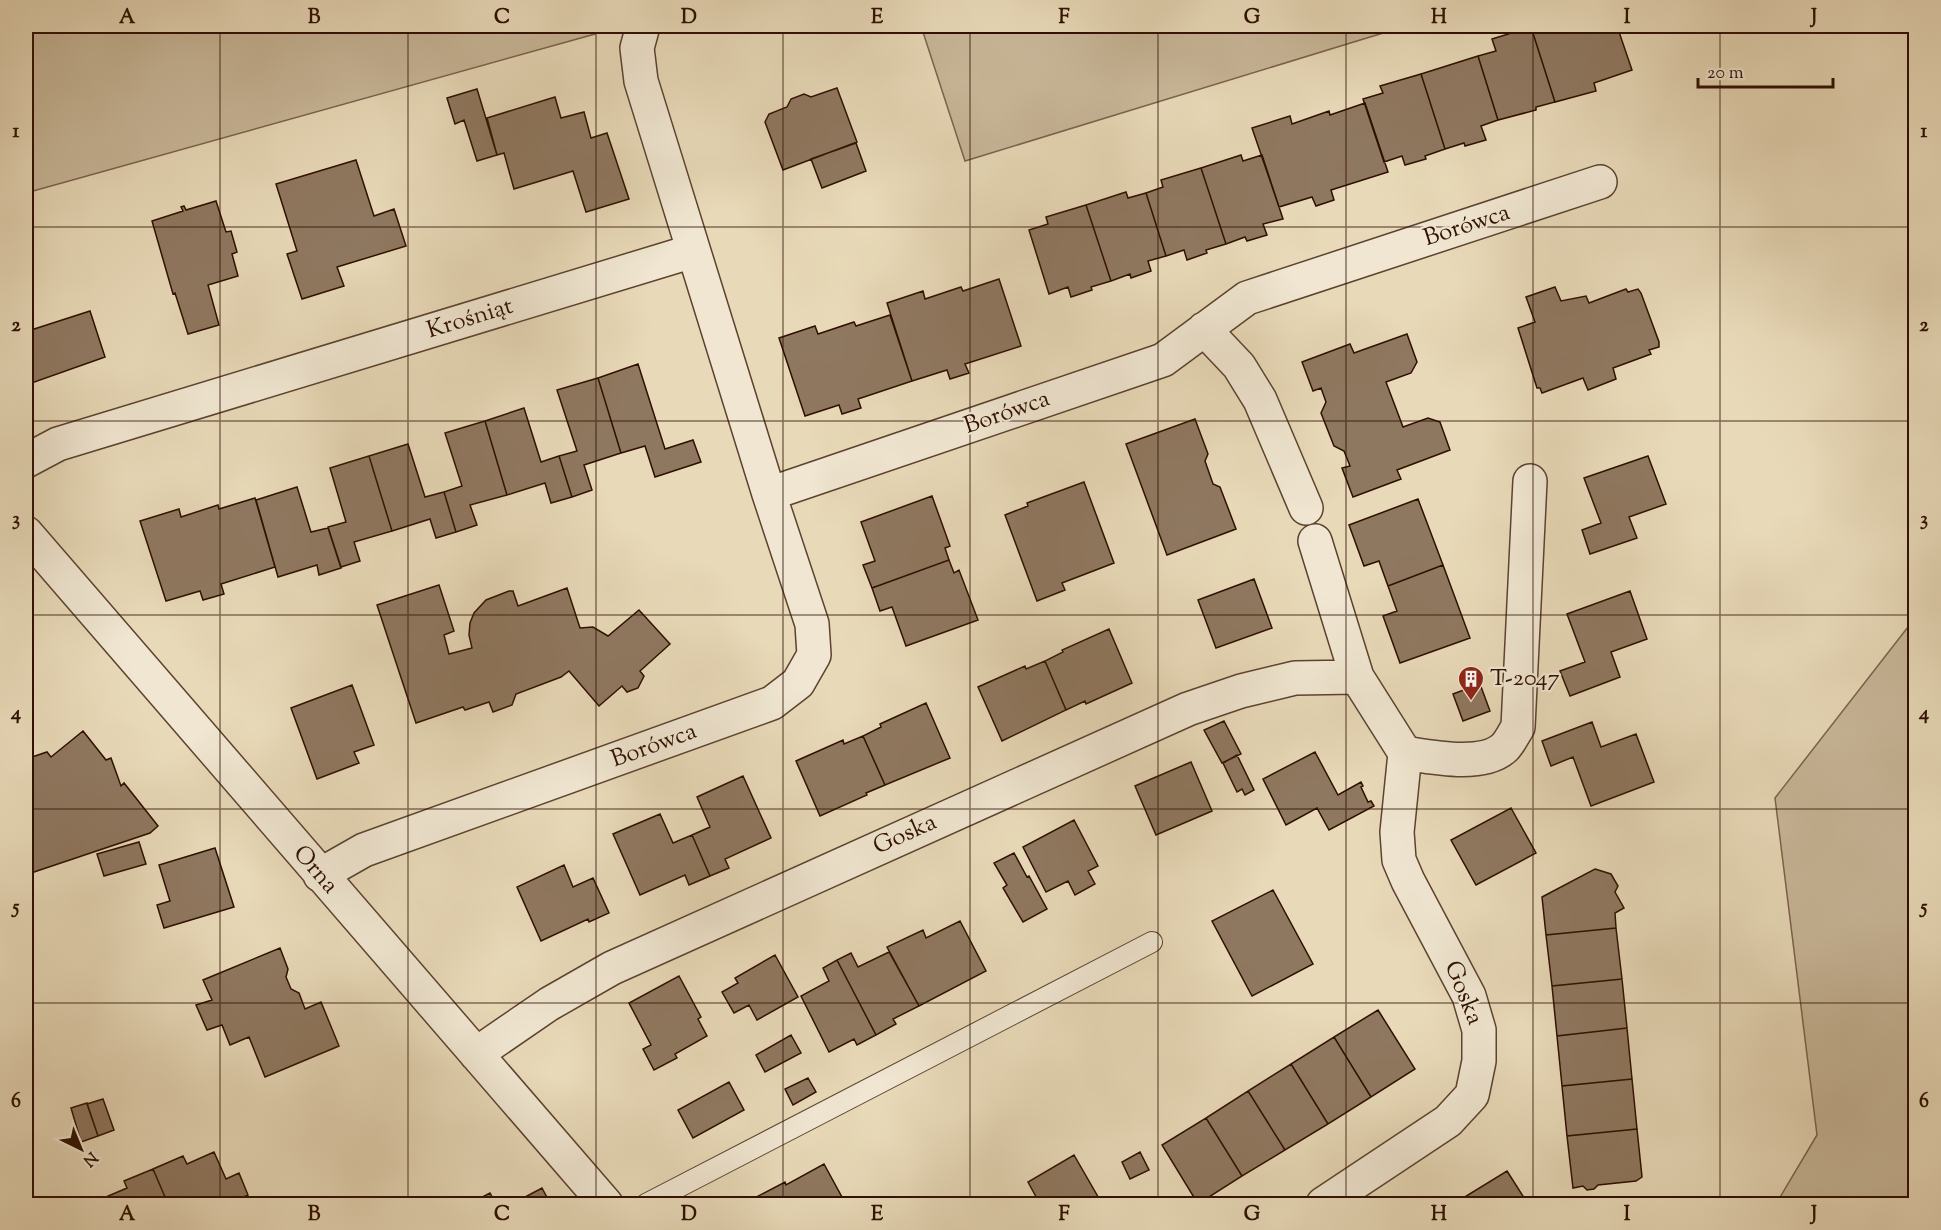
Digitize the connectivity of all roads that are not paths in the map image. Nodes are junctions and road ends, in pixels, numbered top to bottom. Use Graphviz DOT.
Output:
graph roads {
  1 [pos="643,26"];
  2 [pos="1600,182"];
  3 [pos="693,251"];
  4 [pos="1204,329"];
  5 [pos="26,461"];
  6 [pos="1530,481"];
  7 [pos="769,494"];
  8 [pos="1306,508"];
  9 [pos="26,533"];
  10 [pos="1315,541"];
  11 [pos="1357,677"];
  12 [pos="1405,753"];
  13 [pos="320,875"];
  14 [pos="1152,942"];
  15 [pos="476,1054"];
  16 [pos="606,1204"];
  17 [pos="646,1204"];
  18 [pos="1323,1204"];
  1 -- 3 [label="street"];
  2 -- 4 [label="street, Borówca"];
  3 -- 5 [label="street, Krośniąt"];
  3 -- 7 [label="street, Borówca"];
  4 -- 7 [label="street, Borówca"];
  4 -- 8 [label="street"];
  6 -- 12 [label="street"];
  7 -- 13 [label="street, Borówca"];
  9 -- 13 [label="street, Orna"];
  10 -- 11 [label="street"];
  11 -- 12 [label="street"];
  11 -- 15 [label="street, Goska"];
  12 -- 18 [label="street, Goska"];
  13 -- 15 [label="street, Orna"];
  14 -- 17 [label="lane"];
  15 -- 16 [label="street, Orna"];
}
